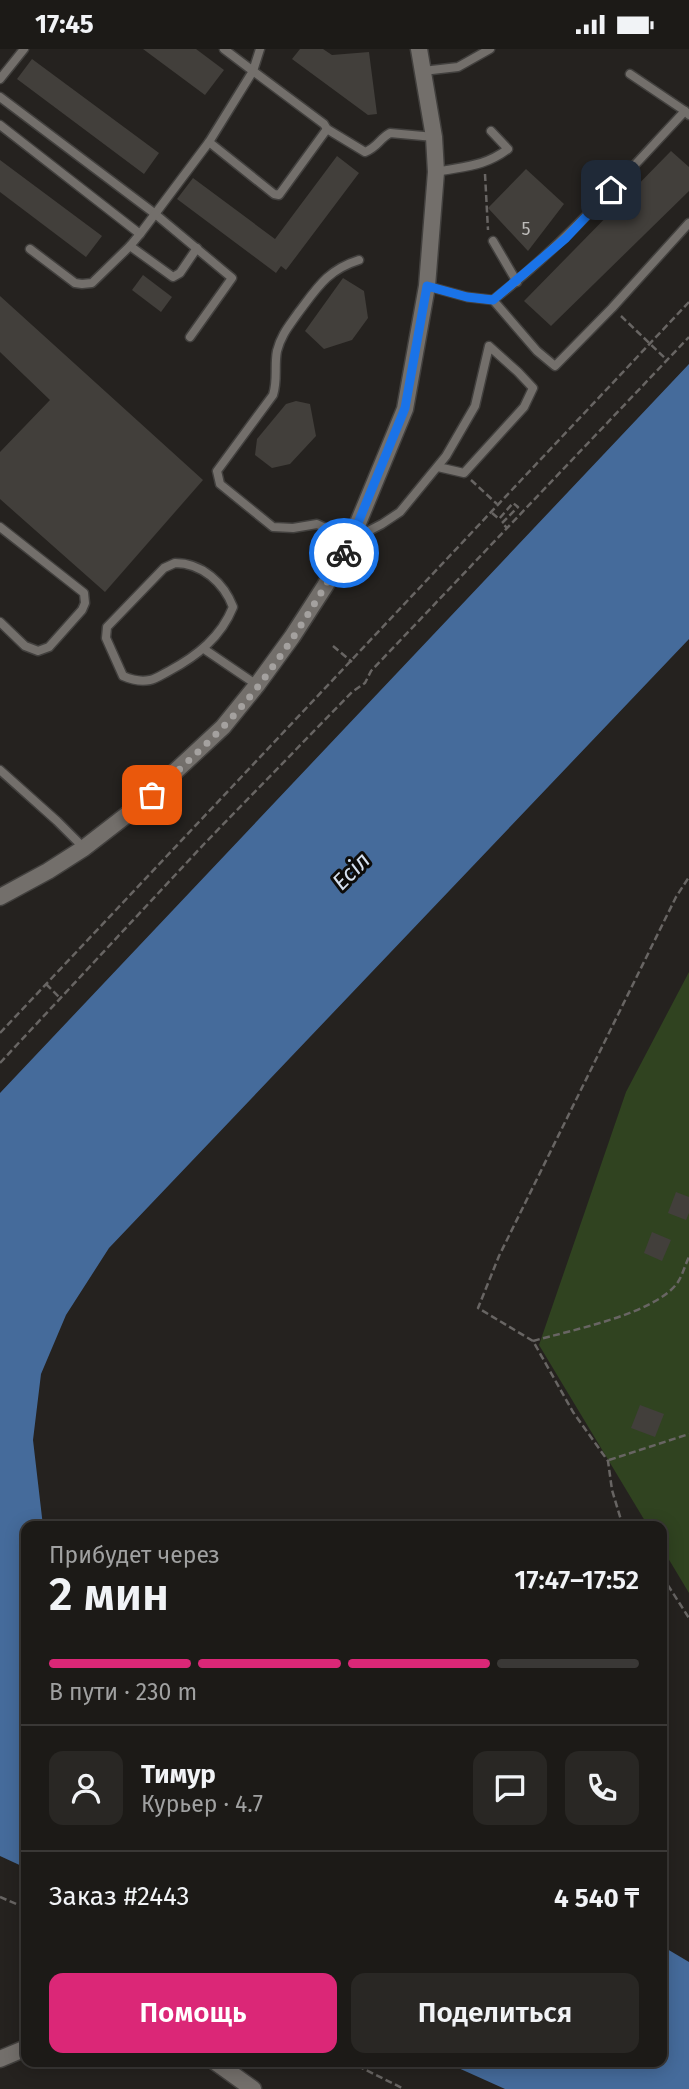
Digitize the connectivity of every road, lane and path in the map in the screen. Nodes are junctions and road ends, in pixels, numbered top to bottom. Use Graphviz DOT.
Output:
graph roads {
  1 [pos="24,49"];
  2 [pos="224,49"];
  3 [pos="260,49"];
  4 [pos="419,49"];
  5 [pos="490,49"];
  6 [pos="253,71"];
  7 [pos="423,71"];
  8 [pos="631,74"];
  9 [pos="0,79"];
  10 [pos="0,97"];
  11 [pos="687,113"];
  12 [pos="0,125"];
  13 [pos="327,129"];
  14 [pos="491,131"];
  15 [pos="434,137"];
  16 [pos="209,142"];
  17 [pos="485,164"];
  18 [pos="436,172"];
  19 [pos="154,213"];
  20 [pos="689,223"];
  21 [pos="140,234"];
  22 [pos="493,241"];
  23 [pos="130,246"];
  24 [pos="197,248"];
  25 [pos="30,249"];
  26 [pos="359,260"];
  27 [pos="517,282"];
  28 [pos="427,286"];
  29 [pos="493,300"];
  30 [pos="689,302"];
  31 [pos="612,308"];
  32 [pos="190,337"];
  33 [pos="689,337"];
  34 [pos="650,342"];
  35 [pos="667,360"];
  36 [pos="438,467"];
  37 [pos="492,512"];
  38 [pos="0,527"];
  39 [pos="506,528"];
  40 [pos="351,540"];
  41 [pos="0,622"];
  42 [pos="333,646"];
  43 [pos="204,649"];
  44 [pos="352,661"];
  45 [pos="257,685"];
  46 [pos="0,770"];
  47 [pos="84,848"];
  48 [pos="689,877"];
  49 [pos="0,897"];
  50 [pos="46,984"];
  51 [pos="61,999"];
  52 [pos="0,1034"];
  53 [pos="0,1063"];
  54 [pos="689,1257"];
  55 [pos="533,1341"];
  56 [pos="689,1434"];
  57 [pos="608,1461"];
  58 [pos="622,1521"];
  59 [pos="667,1584"];
  60 [pos="689,1618"];
  61 [pos="0,1897"];
  62 [pos="21,1906"];
  63 [pos="21,2050"];
  64 [pos="0,2059"];
  65 [pos="222,2067"];
  66 [pos="360,2067"];
  67 [pos="393,2084"];
  68 [pos="253,2089"];
  69 [pos="391,2089"];
  70 [pos="404,2089"];
  1 -- 9 [label="lane"];
  2 -- 6 [label="lane"];
  3 -- 6 [label="lane"];
  4 -- 7 [label="street"];
  5 -- 7 [label="lane"];
  6 -- 13 [label="lane"];
  6 -- 16 [label="lane"];
  7 -- 15 [label="street"];
  8 -- 11 [label="lane"];
  10 -- 19 [label="lane"];
  11 -- 27 [label="lane"];
  12 -- 21 [label="lane"];
  13 -- 15 [label="lane"];
  13 -- 16 [label="lane"];
  14 -- 17 [label="lane"];
  15 -- 18 [label="street"];
  16 -- 19 [label="lane"];
  17 -- 18 [label="lane"];
  17 -- 22 [label="path"];
  18 -- 28 [label="street"];
  19 -- 21 [label="lane"];
  19 -- 24 [label="lane"];
  20 -- 31 [label="lane"];
  21 -- 23 [label="lane"];
  22 -- 27 [label="lane"];
  23 -- 24 [label="lane"];
  23 -- 25 [label="lane"];
  24 -- 32 [label="lane"];
  26 -- 40 [label="lane"];
  27 -- 29 [label="lane"];
  28 -- 29 [label="lane"];
  28 -- 40 [label="street"];
  29 -- 31 [label="lane"];
  30 -- 34 [label="path"];
  31 -- 34 [label="path"];
  33 -- 35 [label="path"];
  34 -- 35 [label="path"];
  34 -- 37 [label="path"];
  35 -- 39 [label="path"];
  36 -- 36 [label="lane"];
  36 -- 40 [label="lane"];
  37 -- 39 [label="path"];
  37 -- 44 [label="path"];
  38 -- 41 [label="lane"];
  39 -- 51 [label="path"];
  40 -- 45 [label="street"];
  42 -- 44 [label="path"];
  43 -- 43 [label="lane"];
  43 -- 45 [label="lane"];
  44 -- 50 [label="path"];
  45 -- 47 [label="street"];
  46 -- 47 [label="lane"];
  47 -- 49 [label="street"];
  48 -- 55 [label="path"];
  50 -- 51 [label="path"];
  50 -- 52 [label="path"];
  51 -- 53 [label="path"];
  54 -- 55 [label="path"];
  55 -- 57 [label="path"];
  56 -- 57 [label="path"];
  57 -- 58 [label="path"];
  59 -- 60 [label="path"];
  61 -- 62 [label="path"];
  63 -- 64 [label="street"];
  65 -- 68 [label="street"];
  66 -- 67 [label="path"];
  67 -- 69 [label="path"];
  67 -- 70 [label="path"];
}
